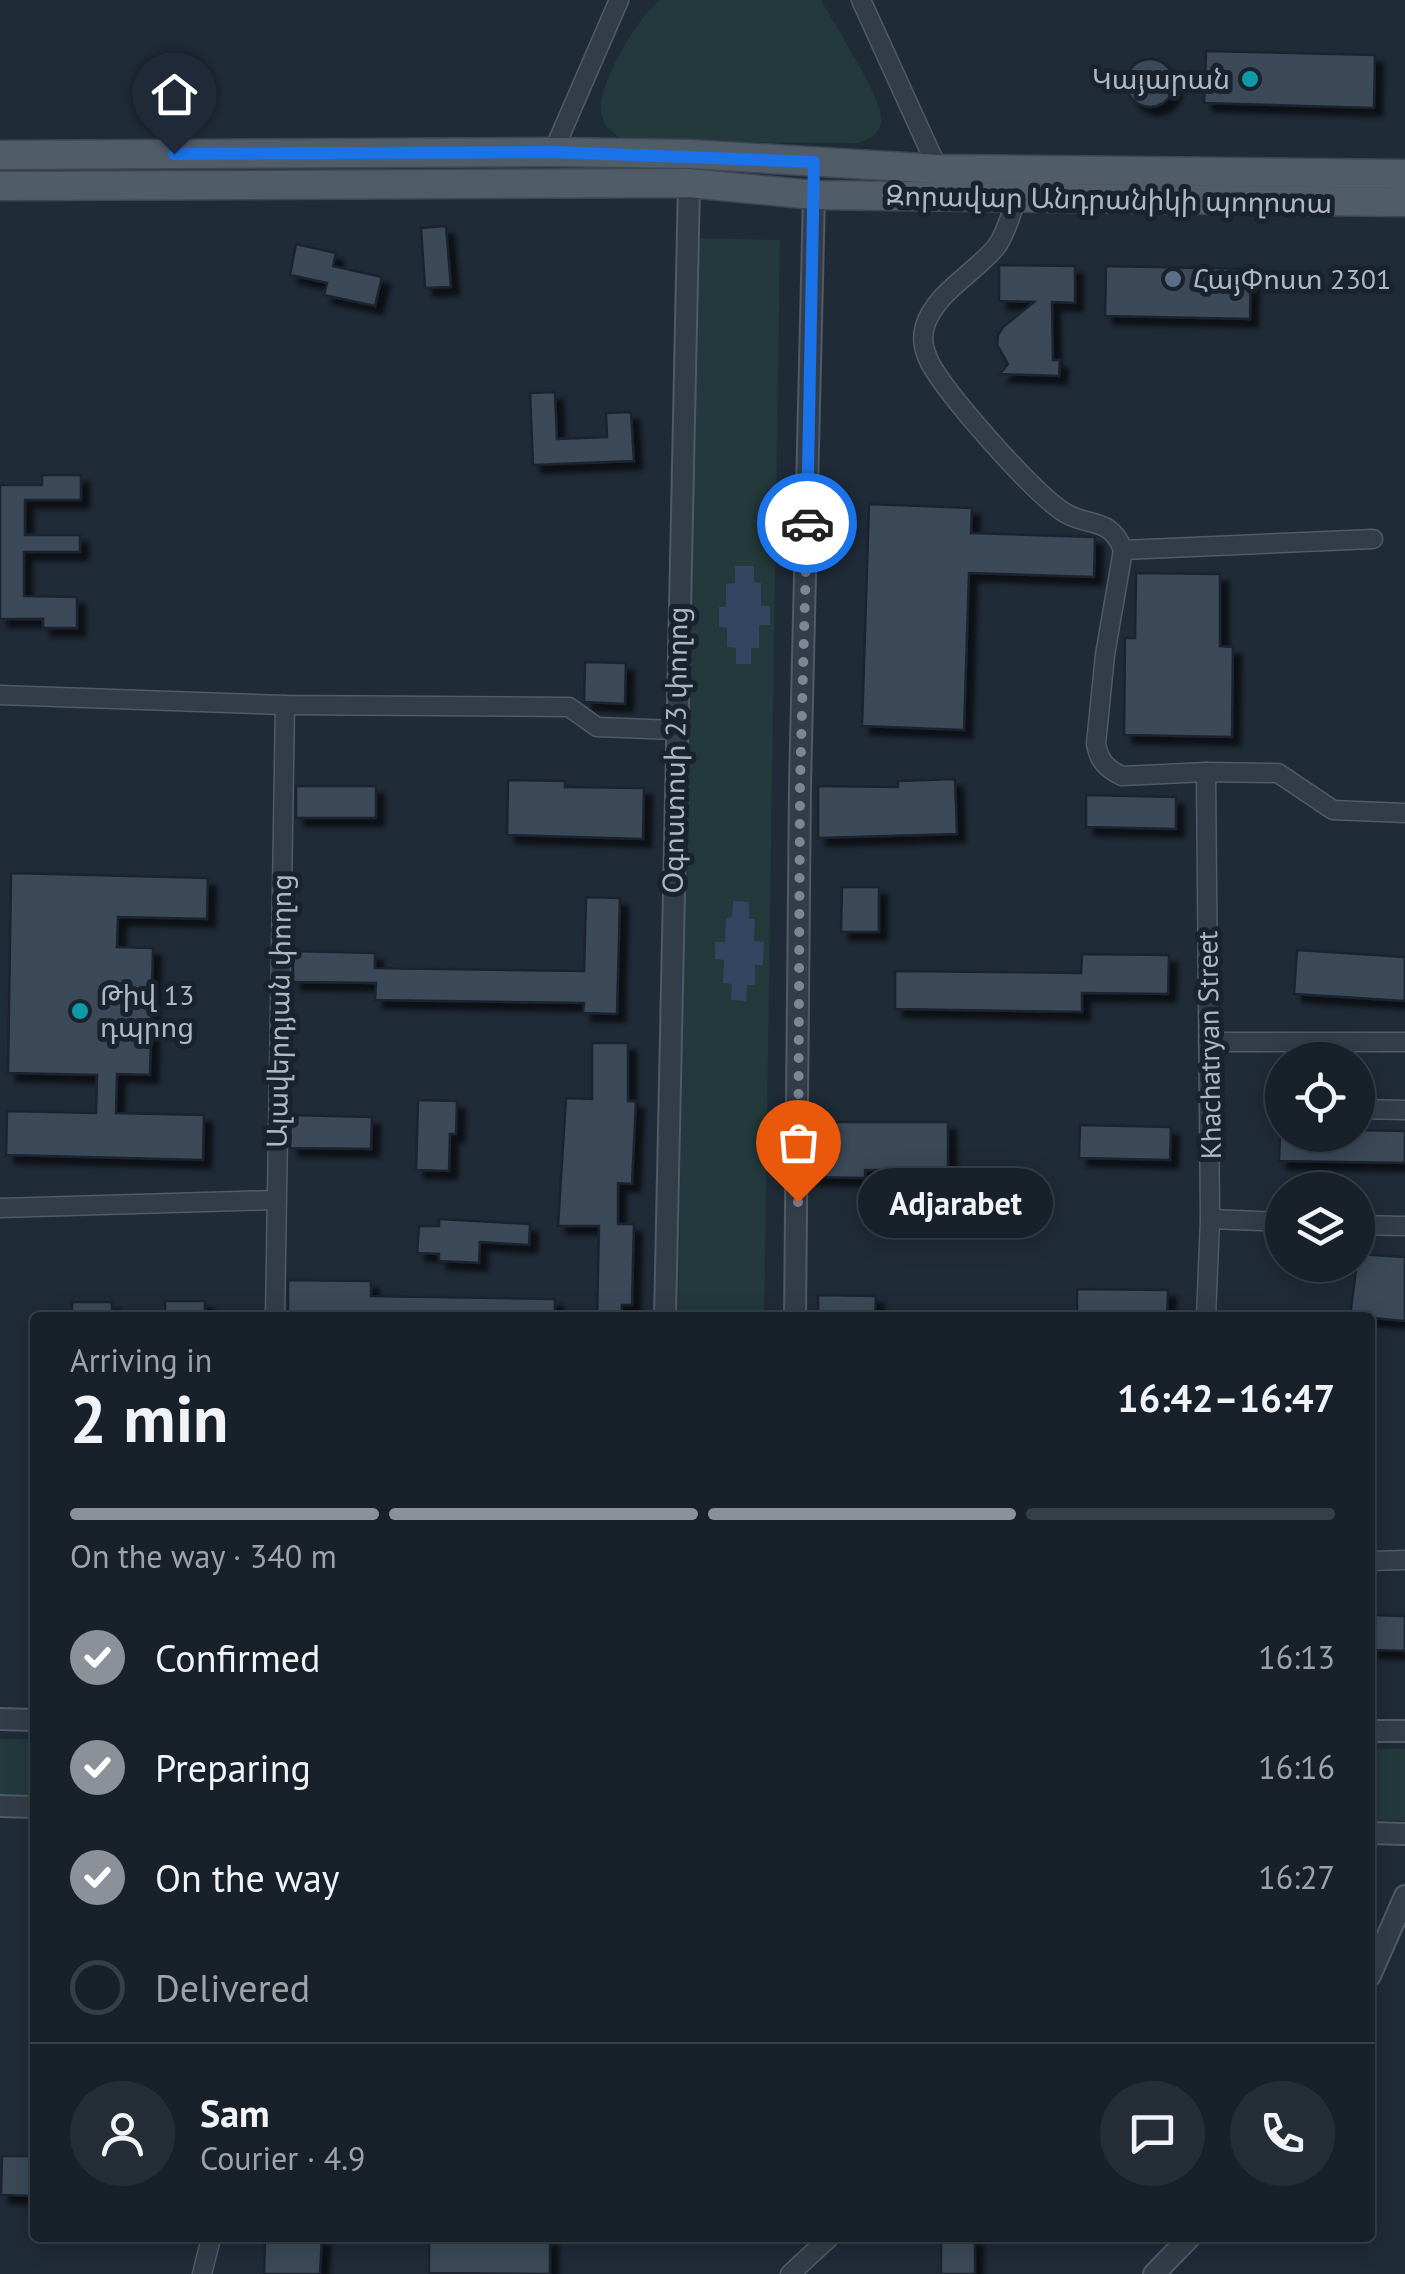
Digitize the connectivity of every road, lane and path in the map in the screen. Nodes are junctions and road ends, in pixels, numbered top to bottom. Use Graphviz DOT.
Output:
graph roads {
  1 [pos="620,0"];
  2 [pos="862,0"];
  3 [pos="553,152"];
  4 [pos="690,154"];
  5 [pos="0,155"];
  6 [pos="814,162"];
  7 [pos="938,169"];
  8 [pos="1405,174"];
  9 [pos="689,183"];
  10 [pos="0,186"];
  11 [pos="814,195"];
  12 [pos="1017,198"];
  13 [pos="1405,202"];
  14 [pos="1373,539"];
  15 [pos="1122,550"];
  16 [pos="0,695"];
  17 [pos="285,705"];
  18 [pos="676,730"];
  19 [pos="1206,772"];
  20 [pos="1405,813"];
  21 [pos="1208,1042"];
  22 [pos="1405,1042"];
  23 [pos="1375,1109"];
  24 [pos="1405,1110"];
  25 [pos="276,1200"];
  26 [pos="0,1208"];
  27 [pos="1210,1219"];
  28 [pos="1265,1221"];
  29 [pos="1375,1225"];
  30 [pos="1405,1226"];
  31 [pos="276,1312"];
  32 [pos="665,1312"];
  33 [pos="796,1312"];
  34 [pos="1206,1312"];
  35 [pos="1405,1560"];
  36 [pos="1375,1561"];
  37 [pos="0,1720"];
  38 [pos="30,1720"];
  39 [pos="1375,1730"];
  40 [pos="1405,1731"];
  41 [pos="0,1806"];
  42 [pos="30,1807"];
  43 [pos="1375,1833"];
  44 [pos="1405,1834"];
  45 [pos="1405,1896"];
  46 [pos="1375,1965"];
  47 [pos="210,2242"];
  48 [pos="826,2242"];
  49 [pos="1185,2242"];
  50 [pos="202,2274"];
  51 [pos="790,2274"];
  52 [pos="1154,2274"];
  1 -- 3 [label="street"];
  2 -- 7 [label="street"];
  3 -- 4 [label="main road, Զորավար Անդրանիկի պողոտա"];
  3 -- 5 [label="main road, Զորավար Անդրանիկի պողոտա"];
  4 -- 6 [label="main road, Զորավար Անդրանիկի պողոտա"];
  4 -- 9 [label="main road"];
  6 -- 7 [label="main road, Զորավար Անդրանիկի պողոտա"];
  6 -- 11 [label="main road"];
  7 -- 8 [label="main road, Զորավար Անդրանիկի պողոտա"];
  9 -- 10 [label="main road, Զորավար Անդրանիկի պողոտա"];
  9 -- 11 [label="main road, Զորավար Անդրանիկի պողոտա"];
  9 -- 18 [label="street, Օգոստոսի 23 փողոց"];
  11 -- 12 [label="main road, Զորավար Անդրանիկի պողոտա"];
  11 -- 33 [label="street"];
  12 -- 13 [label="main road, Զորավար Անդրանիկի պողոտա"];
  12 -- 15 [label="street"];
  14 -- 15 [label="street"];
  15 -- 19 [label="street"];
  16 -- 17 [label="street"];
  17 -- 18 [label="street"];
  17 -- 25 [label="street, Ալավերդյան փողոց"];
  18 -- 32 [label="street, Օգոստոսի 23 փողոց"];
  19 -- 20 [label="street"];
  19 -- 21 [label="street, Khachatryan Street"];
  21 -- 22 [label="street"];
  21 -- 27 [label="street, Khachatryan Street"];
  23 -- 24 [label="street"];
  25 -- 26 [label="street"];
  25 -- 31 [label="street, Ալավերդյան փողոց"];
  27 -- 28 [label="street"];
  27 -- 34 [label="street, Khachatryan Street"];
  29 -- 30 [label="street"];
  35 -- 36 [label="street"];
  37 -- 38 [label="street"];
  39 -- 40 [label="street"];
  41 -- 42 [label="street"];
  43 -- 44 [label="street"];
  45 -- 46 [label="street"];
  47 -- 50 [label="street"];
  48 -- 51 [label="street"];
  49 -- 52 [label="street"];
}
